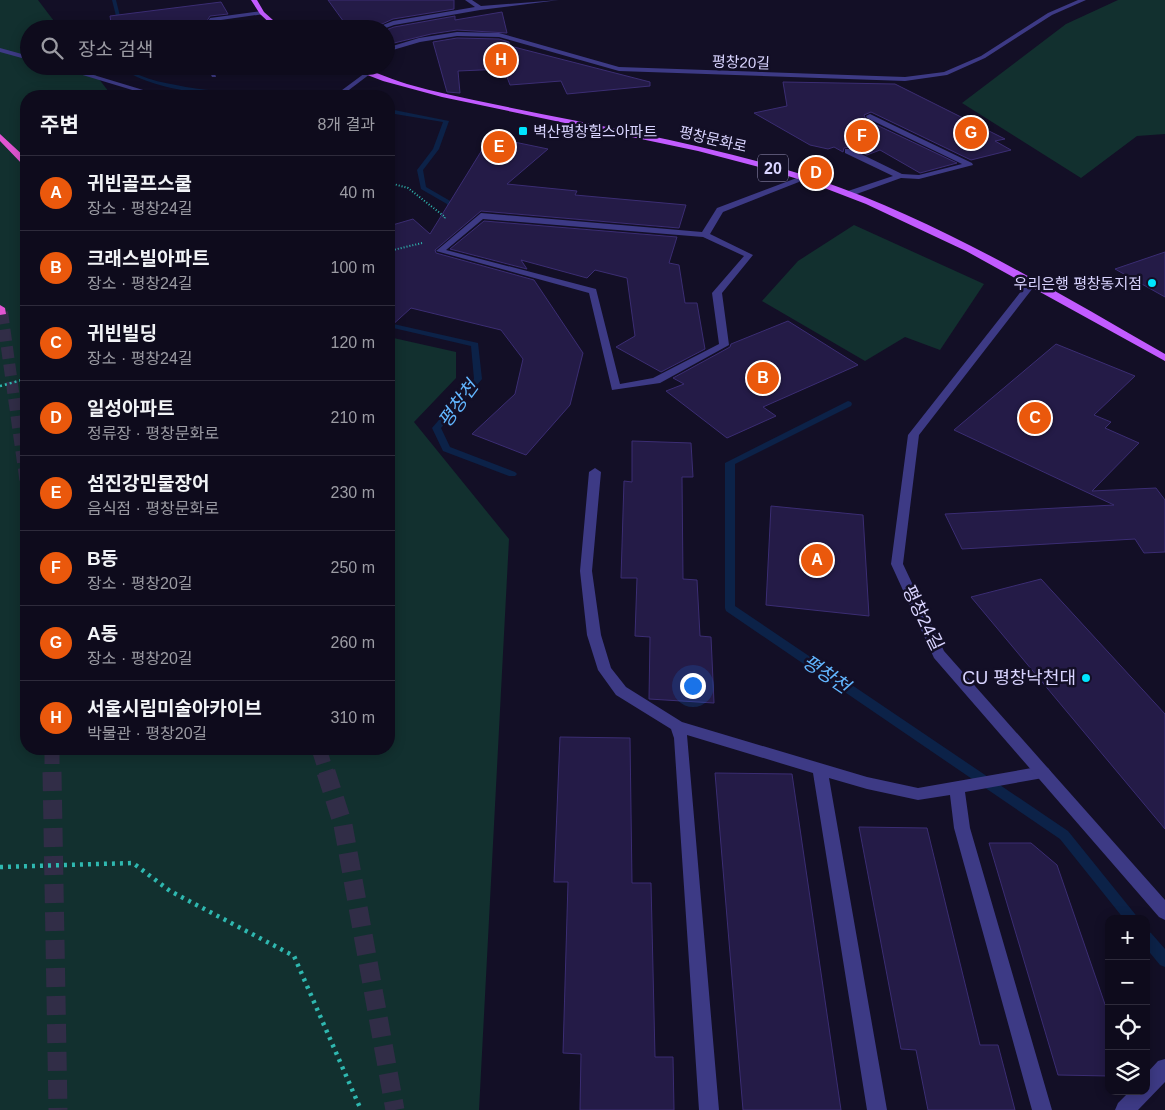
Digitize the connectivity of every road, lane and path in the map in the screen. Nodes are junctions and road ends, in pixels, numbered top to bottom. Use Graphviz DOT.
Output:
graph roads {
  1 [pos="254,0"];
  2 [pos="468,0"];
  3 [pos="556,0"];
  4 [pos="1083,0"];
  5 [pos="480,8"];
  6 [pos="262,13"];
  7 [pos="212,20"];
  8 [pos="270,20"];
  9 [pos="395,23"];
  10 [pos="395,47"];
  11 [pos="0,50"];
  12 [pos="20,56"];
  13 [pos="87,75"];
  14 [pos="366,75"];
  15 [pos="371,75"];
  16 [pos="138,90"];
  17 [pos="345,90"];
  18 [pos="870,116"];
  19 [pos="0,136"];
  20 [pos="848,151"];
  21 [pos="20,157"];
  22 [pos="900,176"];
  23 [pos="805,178"];
  24 [pos="395,185"];
  25 [pos="848,194"];
  26 [pos="442,223"];
  27 [pos="705,235"];
  28 [pos="426,242"];
  29 [pos="395,250"];
  30 [pos="1033,282"];
  31 [pos="1165,358"];
  32 [pos="20,381"];
  33 [pos="0,386"];
  34 [pos="596,472"];
  35 [pos="677,726"];
  36 [pos="820,769"];
  37 [pos="1043,772"];
  38 [pos="958,788"];
  39 [pos="0,867"];
  40 [pos="1165,912"];
  41 [pos="1165,1068"];
  42 [pos="1150,1084"];
  43 [pos="1139,1095"];
  44 [pos="361,1110"];
  45 [pos="709,1110"];
  46 [pos="877,1110"];
  47 [pos="1042,1110"];
  48 [pos="1125,1110"];
  1 -- 6 [label="main road"];
  2 -- 5 [label="street"];
  3 -- 5 [label="street"];
  4 -- 10 [label="street, 평창20길"];
  5 -- 9 [label="street"];
  6 -- 7 [label="street"];
  6 -- 8 [label="main road"];
  11 -- 12 [label="street"];
  13 -- 16 [label="street"];
  14 -- 17 [label="street"];
  15 -- 23 [label="main road, 평창문화로 / 20"];
  18 -- 22 [label="street"];
  19 -- 21 [label="highway"];
  20 -- 22 [label="street"];
  22 -- 25 [label="street"];
  23 -- 25 [label="main road, 평창문화로 / 20"];
  23 -- 27 [label="street"];
  24 -- 26 [label="path"];
  25 -- 30 [label="main road, 평창문화로 / 20"];
  27 -- 27 [label="street"];
  28 -- 29 [label="path"];
  30 -- 31 [label="main road, 평창문화로 / 20"];
  30 -- 37 [label="street, 평창24길"];
  32 -- 33 [label="path"];
  34 -- 35 [label="street"];
  35 -- 36 [label="street"];
  35 -- 45 [label="street"];
  36 -- 38 [label="street"];
  36 -- 46 [label="street"];
  37 -- 38 [label="street"];
  37 -- 40 [label="street, 평창24길"];
  38 -- 47 [label="street"];
  39 -- 44 [label="path"];
  41 -- 42 [label="street"];
  43 -- 48 [label="street"];
}
